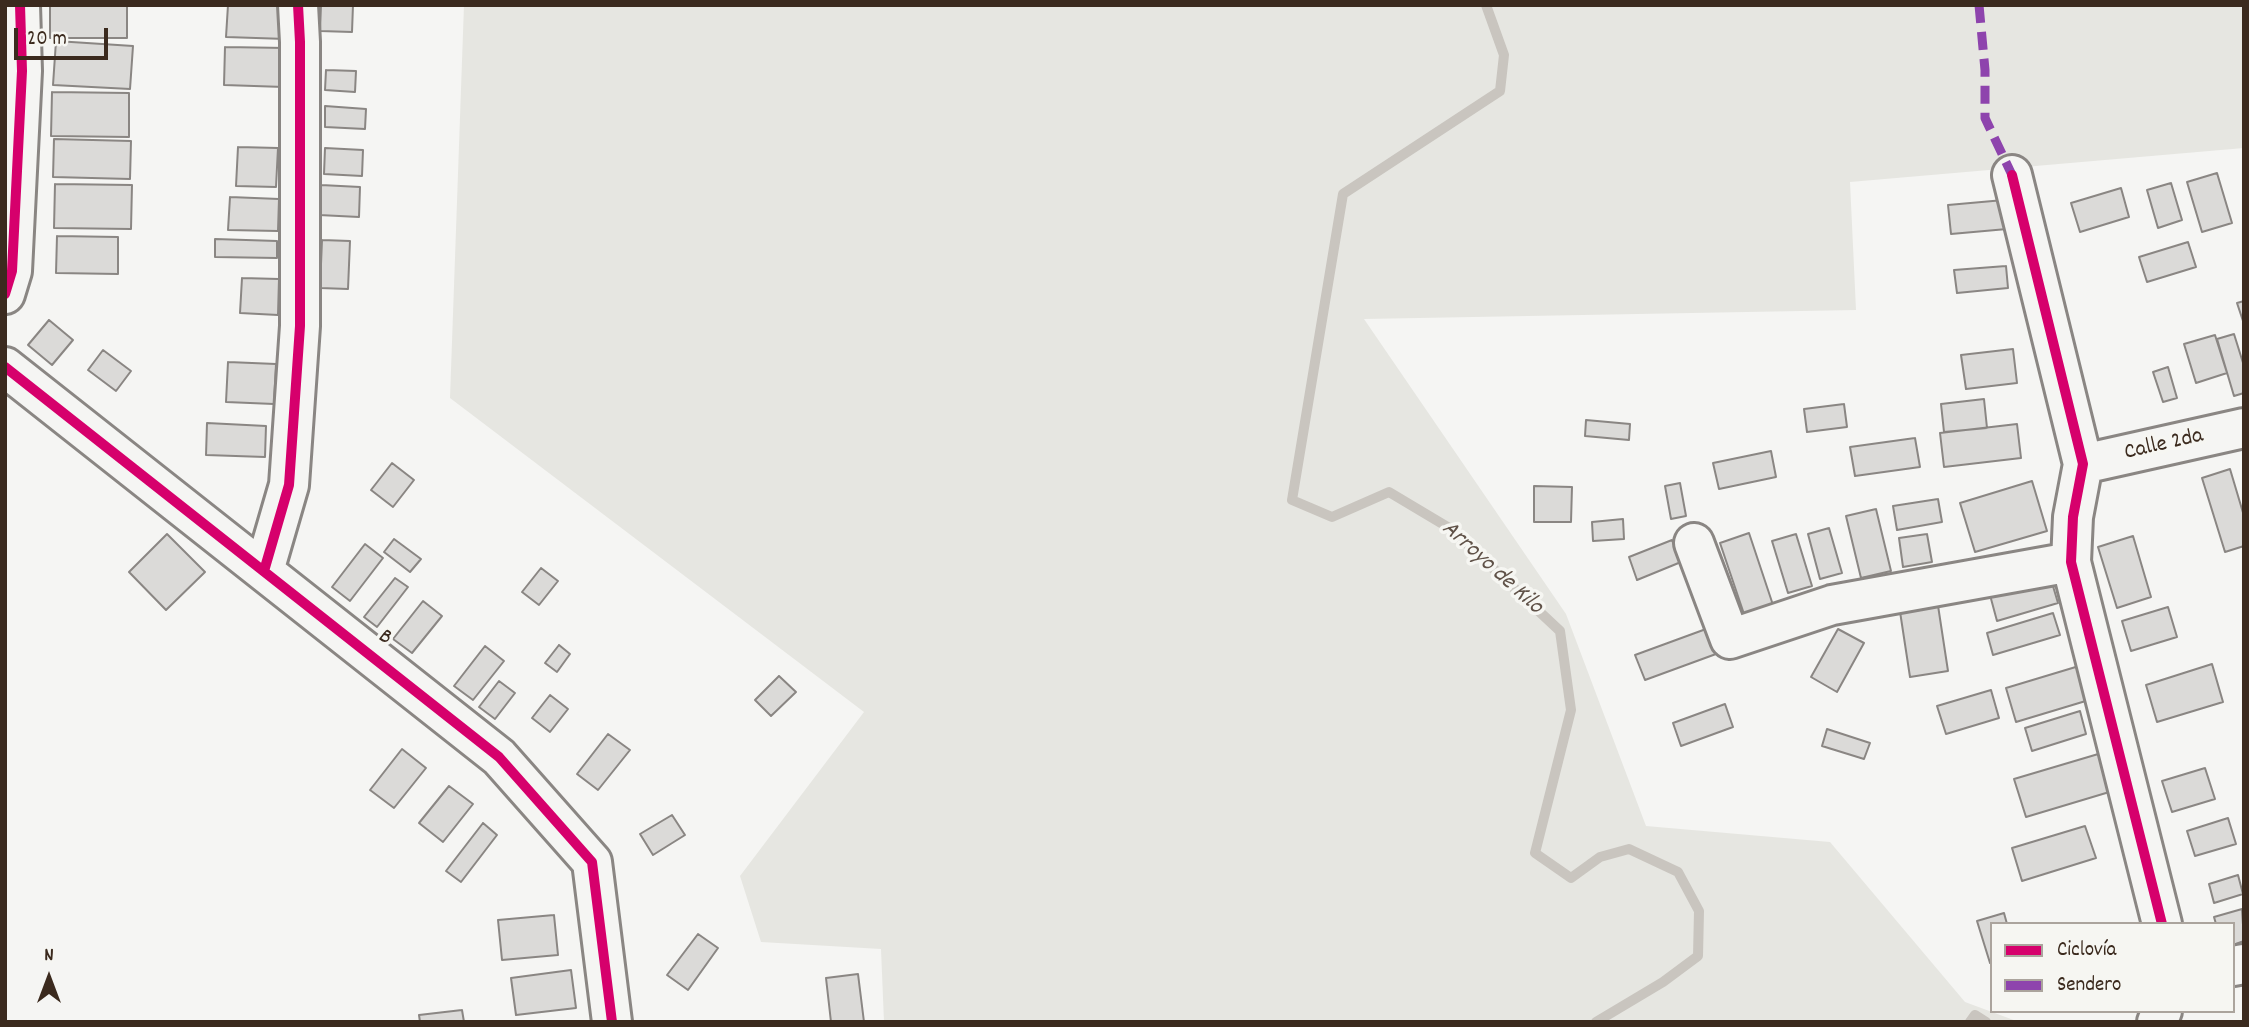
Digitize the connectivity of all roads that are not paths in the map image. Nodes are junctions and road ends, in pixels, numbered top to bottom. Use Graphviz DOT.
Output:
graph roads {
  1 [pos="20,5"];
  2 [pos="298,5"];
  3 [pos="2012,175"];
  4 [pos="5,294"];
  5 [pos="5,367"];
  6 [pos="2244,428"];
  7 [pos="2084,464"];
  8 [pos="1694,543"];
  9 [pos="2071,562"];
  10 [pos="264,571"];
  11 [pos="2161,922"];
  12 [pos="612,1022"];
  1 -- 4 [label="street"];
  2 -- 10 [label="street"];
  3 -- 7 [label="street"];
  5 -- 10 [label="street, B"];
  6 -- 7 [label="street, Calle 2da"];
  7 -- 9 [label="street"];
  8 -- 9 [label="street"];
  9 -- 11 [label="street"];
  10 -- 12 [label="street, B"];
}
